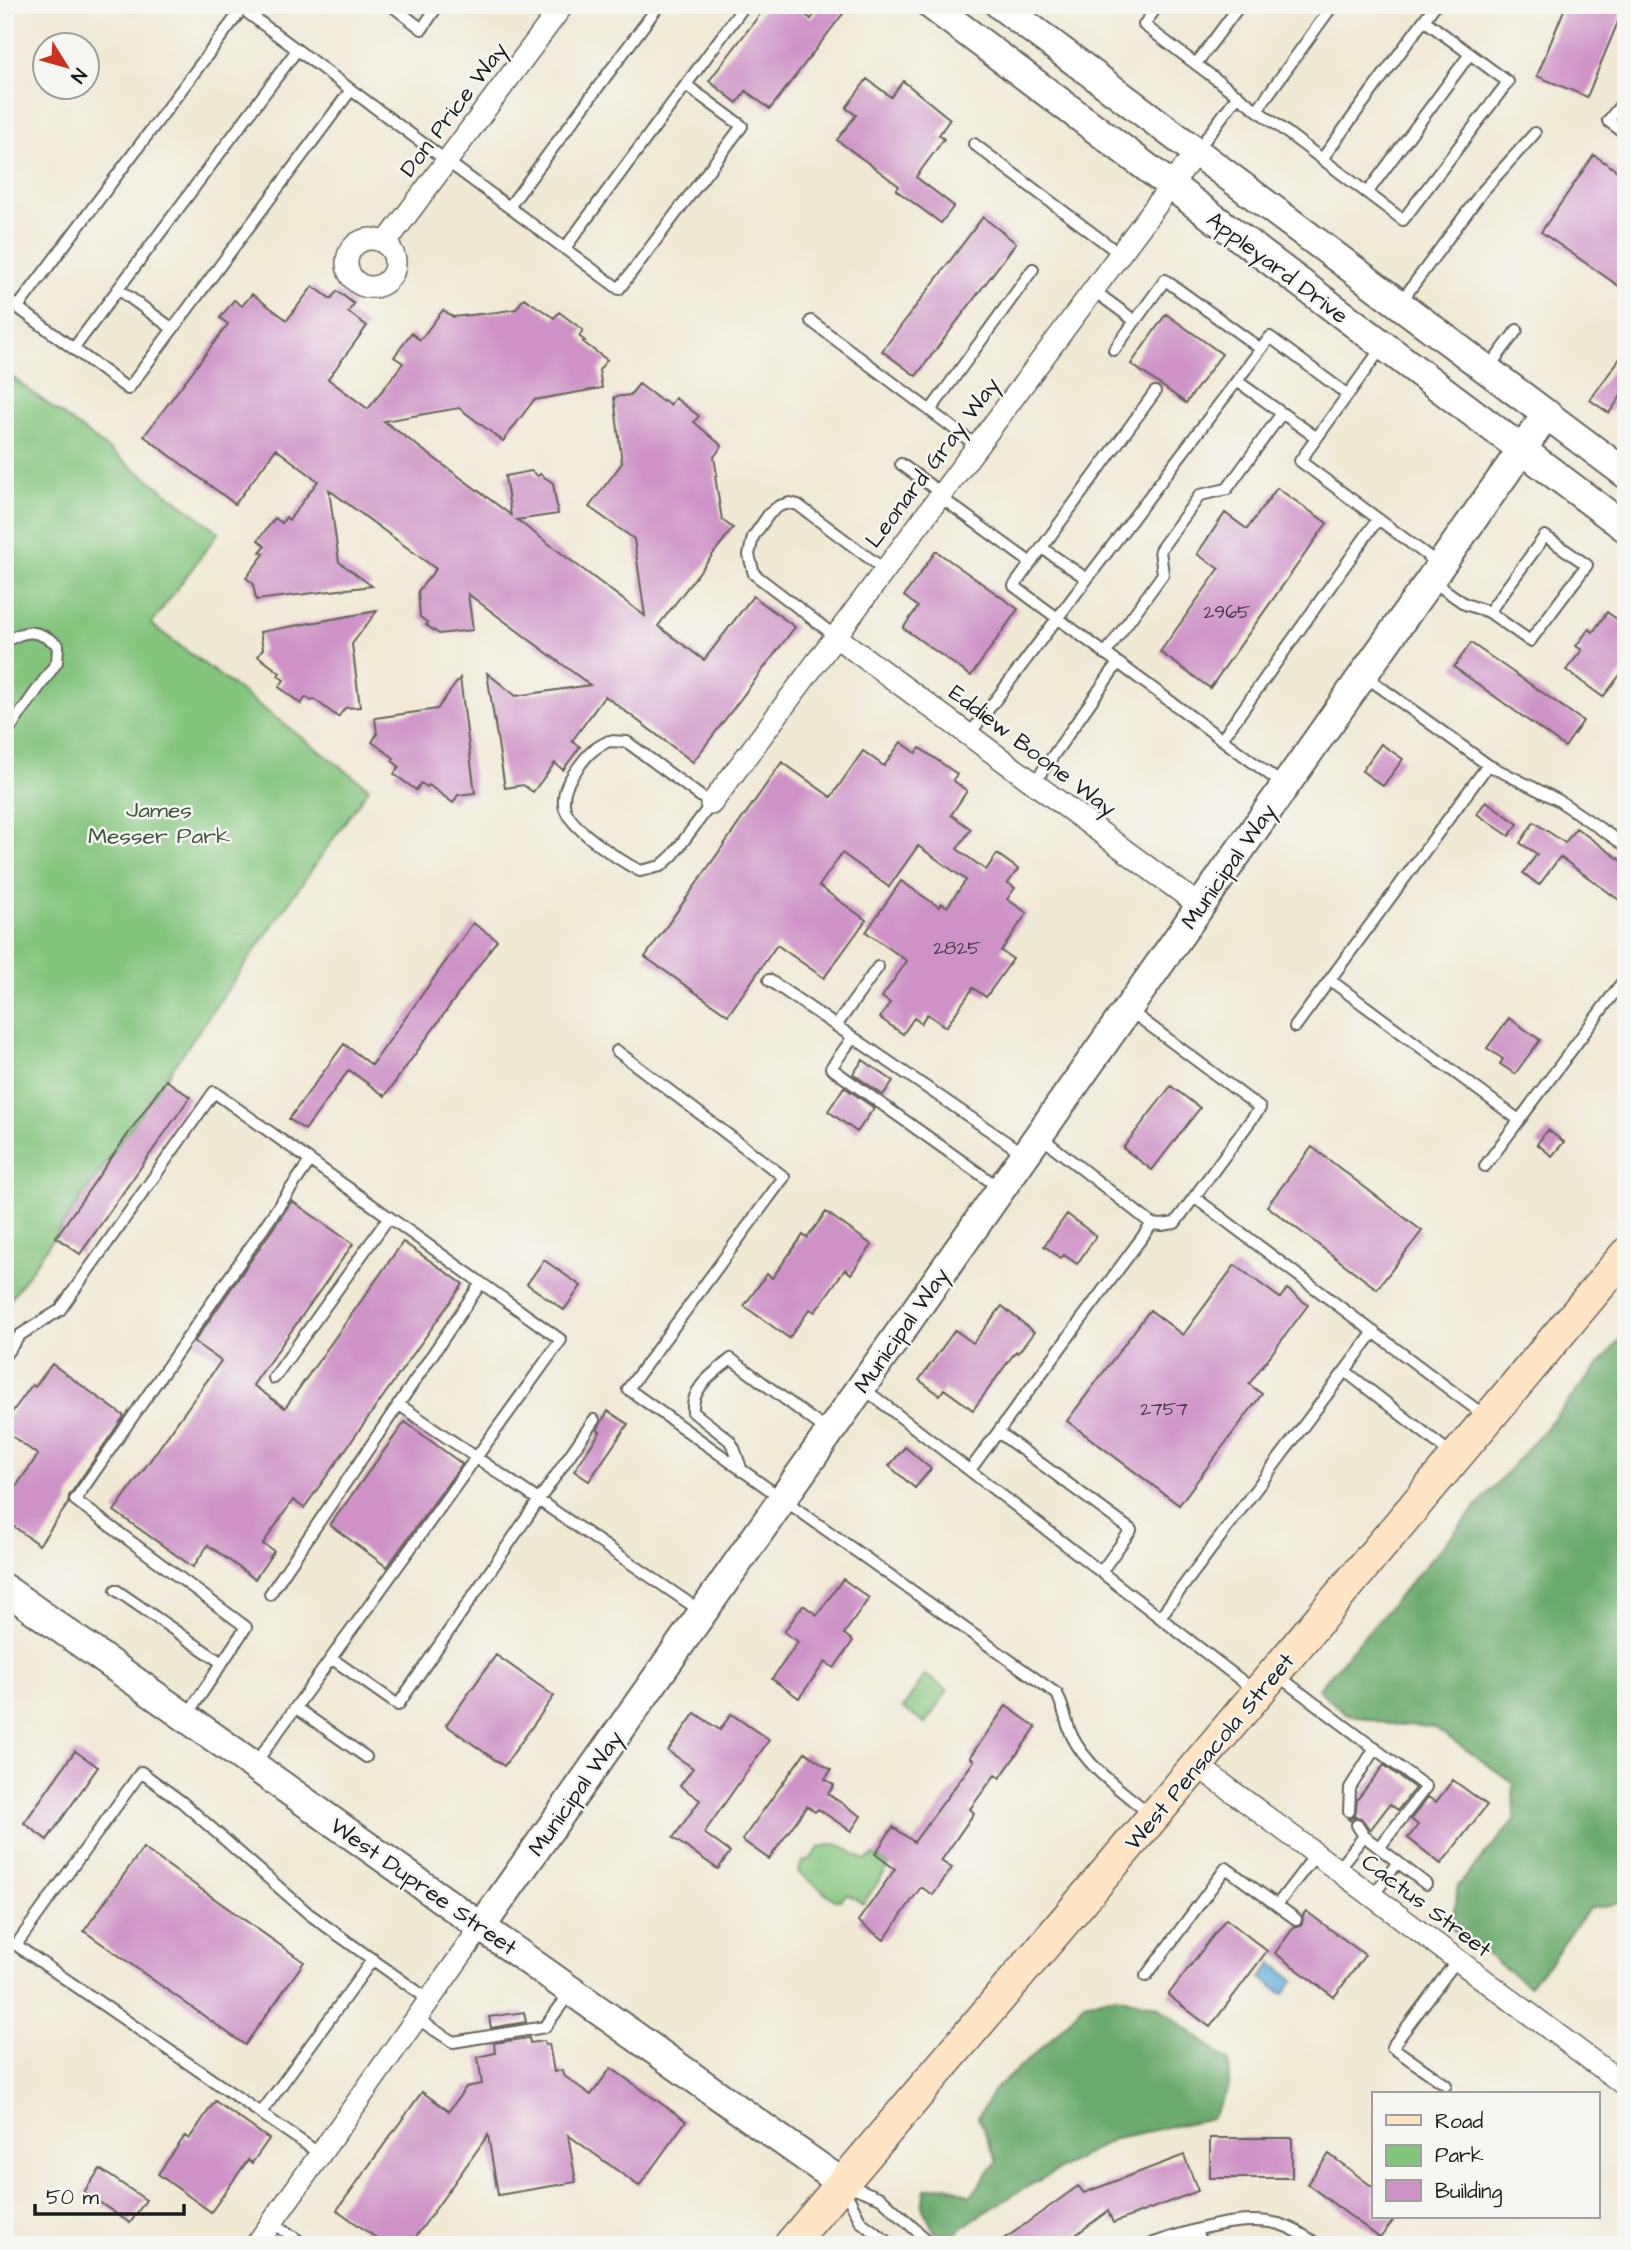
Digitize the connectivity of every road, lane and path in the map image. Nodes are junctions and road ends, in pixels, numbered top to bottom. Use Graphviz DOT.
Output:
graph roads {
  1 [pos="391,5"];
  2 [pos="438,5"];
  3 [pos="564,5"];
  4 [pos="659,5"];
  5 [pos="745,5"];
  6 [pos="930,5"];
  7 [pos="1000,5"];
  8 [pos="1158,5"];
  9 [pos="1240,5"];
  10 [pos="1334,5"];
  11 [pos="1435,5"];
  12 [pos="239,7"];
  13 [pos="1424,20"];
  14 [pos="297,50"];
  15 [pos="1470,54"];
  16 [pos="1196,64"];
  17 [pos="686,85"];
  18 [pos="351,90"];
  19 [pos="1238,96"];
  20 [pos="1626,98"];
  21 [pos="1257,110"];
  22 [pos="1535,133"];
  23 [pos="1626,134"];
  24 [pos="974,144"];
  25 [pos="1196,152"];
  26 [pos="1322,159"];
  27 [pos="447,161"];
  28 [pos="1171,186"];
  29 [pos="1367,193"];
  30 [pos="509,207"];
  31 [pos="385,244"];
  32 [pos="565,248"];
  33 [pos="1120,254"];
  34 [pos="1033,269"];
  35 [pos="118,289"];
  36 [pos="1093,290"];
  37 [pos="5,298"];
  38 [pos="1399,304"];
  39 [pos="18,307"];
  40 [pos="811,321"];
  41 [pos="1135,321"];
  42 [pos="173,329"];
  43 [pos="1517,330"];
  44 [pos="1383,346"];
  45 [pos="74,348"];
  46 [pos="1261,349"];
  47 [pos="1114,350"];
  48 [pos="1487,370"];
  49 [pos="1237,380"];
  50 [pos="1155,392"];
  51 [pos="1348,395"];
  52 [pos="930,411"];
  53 [pos="1282,413"];
  54 [pos="1547,414"];
  55 [pos="1317,438"];
  56 [pos="977,446"];
  57 [pos="1521,450"];
  58 [pos="901,464"];
  59 [pos="1626,474"];
  60 [pos="941,495"];
  61 [pos="1378,519"];
  62 [pos="1626,528"];
  63 [pos="1042,548"];
  64 [pos="1031,563"];
  65 [pos="885,569"];
  66 [pos="1435,572"];
  67 [pos="1087,579"];
  68 [pos="1489,612"];
  69 [pos="1057,618"];
  70 [pos="835,636"];
  71 [pos="5,642"];
  72 [pos="1105,654"];
  73 [pos="1118,663"];
  74 [pos="1363,675"];
  75 [pos="5,735"];
  76 [pos="969,735"];
  77 [pos="1222,739"];
  78 [pos="1488,765"];
  79 [pos="1034,783"];
  80 [pos="1285,786"];
  81 [pos="711,804"];
  82 [pos="1626,846"];
  83 [pos="1200,906"];
  84 [pos="878,967"];
  85 [pos="1626,977"];
  86 [pos="769,980"];
  87 [pos="1330,980"];
  88 [pos="1128,1009"];
  89 [pos="836,1026"];
  90 [pos="1296,1027"];
  91 [pos="853,1037"];
  92 [pos="617,1051"];
  93 [pos="1519,1120"];
  94 [pos="1032,1145"];
  95 [pos="310,1160"];
  96 [pos="1485,1166"];
  97 [pos="1001,1189"];
  98 [pos="1194,1197"];
  99 [pos="389,1217"];
  100 [pos="1153,1224"];
  101 [pos="1626,1254"];
  102 [pos="481,1283"];
  103 [pos="1374,1332"];
  104 [pos="5,1355"];
  105 [pos="1345,1371"];
  106 [pos="274,1378"];
  107 [pos="861,1386"];
  108 [pos="398,1404"];
  109 [pos="1488,1418"];
  110 [pos="594,1420"];
  111 [pos="708,1424"];
  112 [pos="829,1432"];
  113 [pos="998,1432"];
  114 [pos="697,1439"];
  115 [pos="476,1457"];
  116 [pos="1456,1457"];
  117 [pos="970,1470"];
  118 [pos="742,1471"];
  119 [pos="539,1500"];
  120 [pos="782,1500"];
  121 [pos="1101,1572"];
  122 [pos="5,1589"];
  123 [pos="116,1590"];
  124 [pos="270,1594"];
  125 [pos="703,1613"];
  126 [pos="1160,1617"];
  127 [pos="331,1658"];
  128 [pos="222,1663"];
  129 [pos="1266,1683"];
  130 [pos="296,1707"];
  131 [pos="186,1717"];
  132 [pos="1375,1748"];
  133 [pos="366,1757"];
  134 [pos="1197,1765"];
  135 [pos="254,1766"];
  136 [pos="1349,1811"];
  137 [pos="1153,1818"];
  138 [pos="1357,1825"];
  139 [pos="1364,1836"];
  140 [pos="1380,1849"];
  141 [pos="1315,1854"];
  142 [pos="1398,1862"];
  143 [pos="1337,1870"];
  144 [pos="1426,1884"];
  145 [pos="1372,1896"];
  146 [pos="1277,1905"];
  147 [pos="1296,1919"];
  148 [pos="481,1927"];
  149 [pos="373,1959"];
  150 [pos="1457,1960"];
  151 [pos="1146,1976"];
  152 [pos="572,1991"];
  153 [pos="429,2000"];
  154 [pos="416,2018"];
  155 [pos="1446,2085"];
  156 [pos="1626,2086"];
  157 [pos="261,2113"];
  158 [pos="320,2154"];
  159 [pos="842,2183"];
  160 [pos="272,2222"];
  161 [pos="1195,2231"];
  162 [pos="256,2245"];
  163 [pos="305,2245"];
  164 [pos="790,2245"];
  165 [pos="892,2245"];
  166 [pos="932,2245"];
  167 [pos="1148,2245"];
  168 [pos="1203,2245"];
  169 [pos="1318,2245"];
  1 -- 2 [label="lane"];
  3 -- 27 [label="street, Don Price Way"];
  4 -- 30 [label="lane"];
  5 -- 17 [label="lane"];
  6 -- 28 [label="street, Appleyard Drive"];
  7 -- 25 [label="street, Appleyard Drive"];
  8 -- 16 [label="lane"];
  9 -- 16 [label="lane"];
  10 -- 21 [label="lane"];
  11 -- 13 [label="lane"];
  12 -- 14 [label="lane"];
  12 -- 39 [label="lane"];
  13 -- 15 [label="lane"];
  13 -- 26 [label="lane"];
  14 -- 18 [label="lane"];
  14 -- 35 [label="lane"];
  15 -- 29 [label="lane"];
  15 -- 29 [label="lane"];
  16 -- 19 [label="lane"];
  17 -- 32 [label="lane"];
  17 -- 32 [label="lane"];
  18 -- 27 [label="lane"];
  18 -- 42 [label="lane"];
  19 -- 21 [label="lane"];
  19 -- 25 [label="lane"];
  20 -- 23 [label="lane"];
  21 -- 26 [label="lane"];
  22 -- 38 [label="lane"];
  24 -- 33 [label="lane"];
  25 -- 28 [label="street, Leonard Gray Way"];
  25 -- 38 [label="street, Appleyard Drive"];
  26 -- 29 [label="lane"];
  27 -- 30 [label="lane"];
  27 -- 31 [label="street, Don Price Way"];
  28 -- 33 [label="street, Leonard Gray Way"];
  28 -- 44 [label="street, Appleyard Drive"];
  30 -- 32 [label="lane"];
  33 -- 36 [label="street, Leonard Gray Way"];
  34 -- 52 [label="lane"];
  35 -- 42 [label="lane"];
  35 -- 45 [label="lane"];
  36 -- 41 [label="lane"];
  36 -- 56 [label="street, Leonard Gray Way"];
  37 -- 39 [label="lane"];
  38 -- 48 [label="street, Appleyard Drive"];
  39 -- 45 [label="lane"];
  40 -- 52 [label="lane"];
  41 -- 46 [label="lane"];
  41 -- 47 [label="lane"];
  42 -- 45 [label="lane"];
  43 -- 48 [label="lane"];
  44 -- 51 [label="lane"];
  44 -- 57 [label="street, Appleyard Drive"];
  46 -- 49 [label="lane"];
  46 -- 51 [label="lane"];
  48 -- 54 [label="street, Appleyard Drive"];
  49 -- 53 [label="lane"];
  49 -- 67 [label="lane"];
  50 -- 63 [label="lane"];
  51 -- 55 [label="lane"];
  52 -- 56 [label="lane"];
  53 -- 55 [label="lane"];
  53 -- 72 [label="lane"];
  54 -- 57 [label="street, Municipal Way"];
  54 -- 59 [label="street, Appleyard Drive"];
  55 -- 61 [label="lane"];
  56 -- 60 [label="street, Leonard Gray Way"];
  57 -- 62 [label="street, Appleyard Drive"];
  57 -- 66 [label="street, Municipal Way"];
  58 -- 60 [label="lane"];
  60 -- 64 [label="lane"];
  60 -- 65 [label="street, Leonard Gray Way"];
  61 -- 66 [label="lane"];
  61 -- 77 [label="lane"];
  63 -- 64 [label="lane"];
  63 -- 67 [label="lane"];
  64 -- 69 [label="lane"];
  65 -- 70 [label="street, Leonard Gray Way"];
  65 -- 70 [label="lane"];
  66 -- 68 [label="lane"];
  66 -- 74 [label="street, Municipal Way"];
  67 -- 69 [label="lane"];
  68 -- 68 [label="lane"];
  69 -- 72 [label="lane"];
  69 -- 76 [label="lane"];
  70 -- 76 [label="street, Eddiew Boone Way"];
  70 -- 81 [label="street, Leonard Gray Way"];
  71 -- 75 [label="lane"];
  72 -- 73 [label="lane"];
  73 -- 77 [label="lane"];
  73 -- 79 [label="lane"];
  74 -- 78 [label="lane"];
  74 -- 80 [label="street, Municipal Way"];
  76 -- 79 [label="street, Eddiew Boone Way"];
  77 -- 80 [label="lane"];
  78 -- 82 [label="lane"];
  78 -- 87 [label="lane"];
  79 -- 83 [label="street, Eddiew Boone Way"];
  80 -- 83 [label="street, Municipal Way"];
  81 -- 81 [label="lane"];
  83 -- 88 [label="street, Municipal Way"];
  84 -- 89 [label="lane"];
  85 -- 93 [label="lane"];
  86 -- 89 [label="lane"];
  87 -- 90 [label="lane"];
  87 -- 93 [label="lane"];
  88 -- 94 [label="street, Municipal Way"];
  88 -- 98 [label="lane"];
  89 -- 91 [label="lane"];
  91 -- 94 [label="lane"];
  91 -- 97 [label="lane"];
  92 -- 114 [label="lane"];
  93 -- 96 [label="lane"];
  94 -- 97 [label="street, Municipal Way"];
  94 -- 100 [label="lane"];
  95 -- 99 [label="lane"];
  95 -- 104 [label="lane"];
  95 -- 128 [label="lane"];
  97 -- 107 [label="street, Municipal Way"];
  98 -- 100 [label="lane"];
  98 -- 103 [label="lane"];
  99 -- 102 [label="lane"];
  99 -- 106 [label="lane"];
  100 -- 113 [label="lane"];
  101 -- 109 [label="main road, West Pensacola Street"];
  102 -- 108 [label="lane"];
  102 -- 115 [label="lane"];
  103 -- 105 [label="lane"];
  103 -- 109 [label="lane"];
  105 -- 116 [label="lane"];
  105 -- 126 [label="lane"];
  107 -- 112 [label="street, Municipal Way"];
  107 -- 117 [label="lane"];
  108 -- 115 [label="lane"];
  108 -- 124 [label="lane"];
  109 -- 116 [label="main road, West Pensacola Street"];
  110 -- 119 [label="lane"];
  111 -- 112 [label="lane"];
  111 -- 114 [label="lane"];
  111 -- 118 [label="lane"];
  112 -- 120 [label="street, Municipal Way"];
  113 -- 117 [label="lane"];
  113 -- 121 [label="lane"];
  114 -- 118 [label="lane"];
  115 -- 119 [label="lane"];
  115 -- 127 [label="lane"];
  116 -- 129 [label="main road, West Pensacola Street"];
  117 -- 121 [label="lane"];
  118 -- 120 [label="lane"];
  119 -- 125 [label="lane"];
  119 -- 127 [label="lane"];
  120 -- 125 [label="street, Municipal Way"];
  120 -- 137 [label="lane"];
  121 -- 126 [label="lane"];
  122 -- 131 [label="street, West Dupree Street"];
  123 -- 128 [label="lane"];
  125 -- 148 [label="street, Municipal Way"];
  126 -- 129 [label="lane"];
  127 -- 130 [label="lane"];
  128 -- 131 [label="lane"];
  129 -- 132 [label="lane"];
  129 -- 134 [label="main road, West Pensacola Street"];
  130 -- 133 [label="lane"];
  130 -- 135 [label="lane"];
  131 -- 135 [label="street, West Dupree Street"];
  132 -- 136 [label="lane"];
  132 -- 140 [label="lane"];
  134 -- 137 [label="main road, West Pensacola Street"];
  134 -- 141 [label="street, Cactus Street"];
  135 -- 148 [label="street, West Dupree Street"];
  137 -- 159 [label="main road, West Pensacola Street"];
  138 -- 139 [label="lane"];
  139 -- 140 [label="lane"];
  139 -- 143 [label="lane"];
  140 -- 142 [label="lane"];
  141 -- 143 [label="street, Cactus Street"];
  141 -- 146 [label="lane"];
  142 -- 144 [label="lane"];
  142 -- 145 [label="lane"];
  143 -- 145 [label="street, Cactus Street"];
  145 -- 150 [label="street, Cactus Street"];
  146 -- 147 [label="lane"];
  146 -- 151 [label="lane"];
  148 -- 152 [label="street, West Dupree Street"];
  148 -- 153 [label="street, Municipal Way"];
  149 -- 153 [label="lane"];
  149 -- 157 [label="lane"];
  149 -- 157 [label="lane"];
  150 -- 155 [label="lane"];
  150 -- 156 [label="street, Cactus Street"];
  152 -- 154 [label="lane"];
  152 -- 159 [label="street, West Dupree Street"];
  153 -- 154 [label="street, Municipal Way"];
  154 -- 158 [label="street, Municipal Way"];
  157 -- 158 [label="lane"];
  158 -- 160 [label="street, Municipal Way"];
  159 -- 164 [label="main road, West Pensacola Street"];
  159 -- 165 [label="lane"];
  159 -- 166 [label="lane"];
  160 -- 162 [label="street, Municipal Way"];
  160 -- 163 [label="lane"];
  161 -- 167 [label="lane"];
  161 -- 168 [label="lane"];
  161 -- 169 [label="lane"];
}
